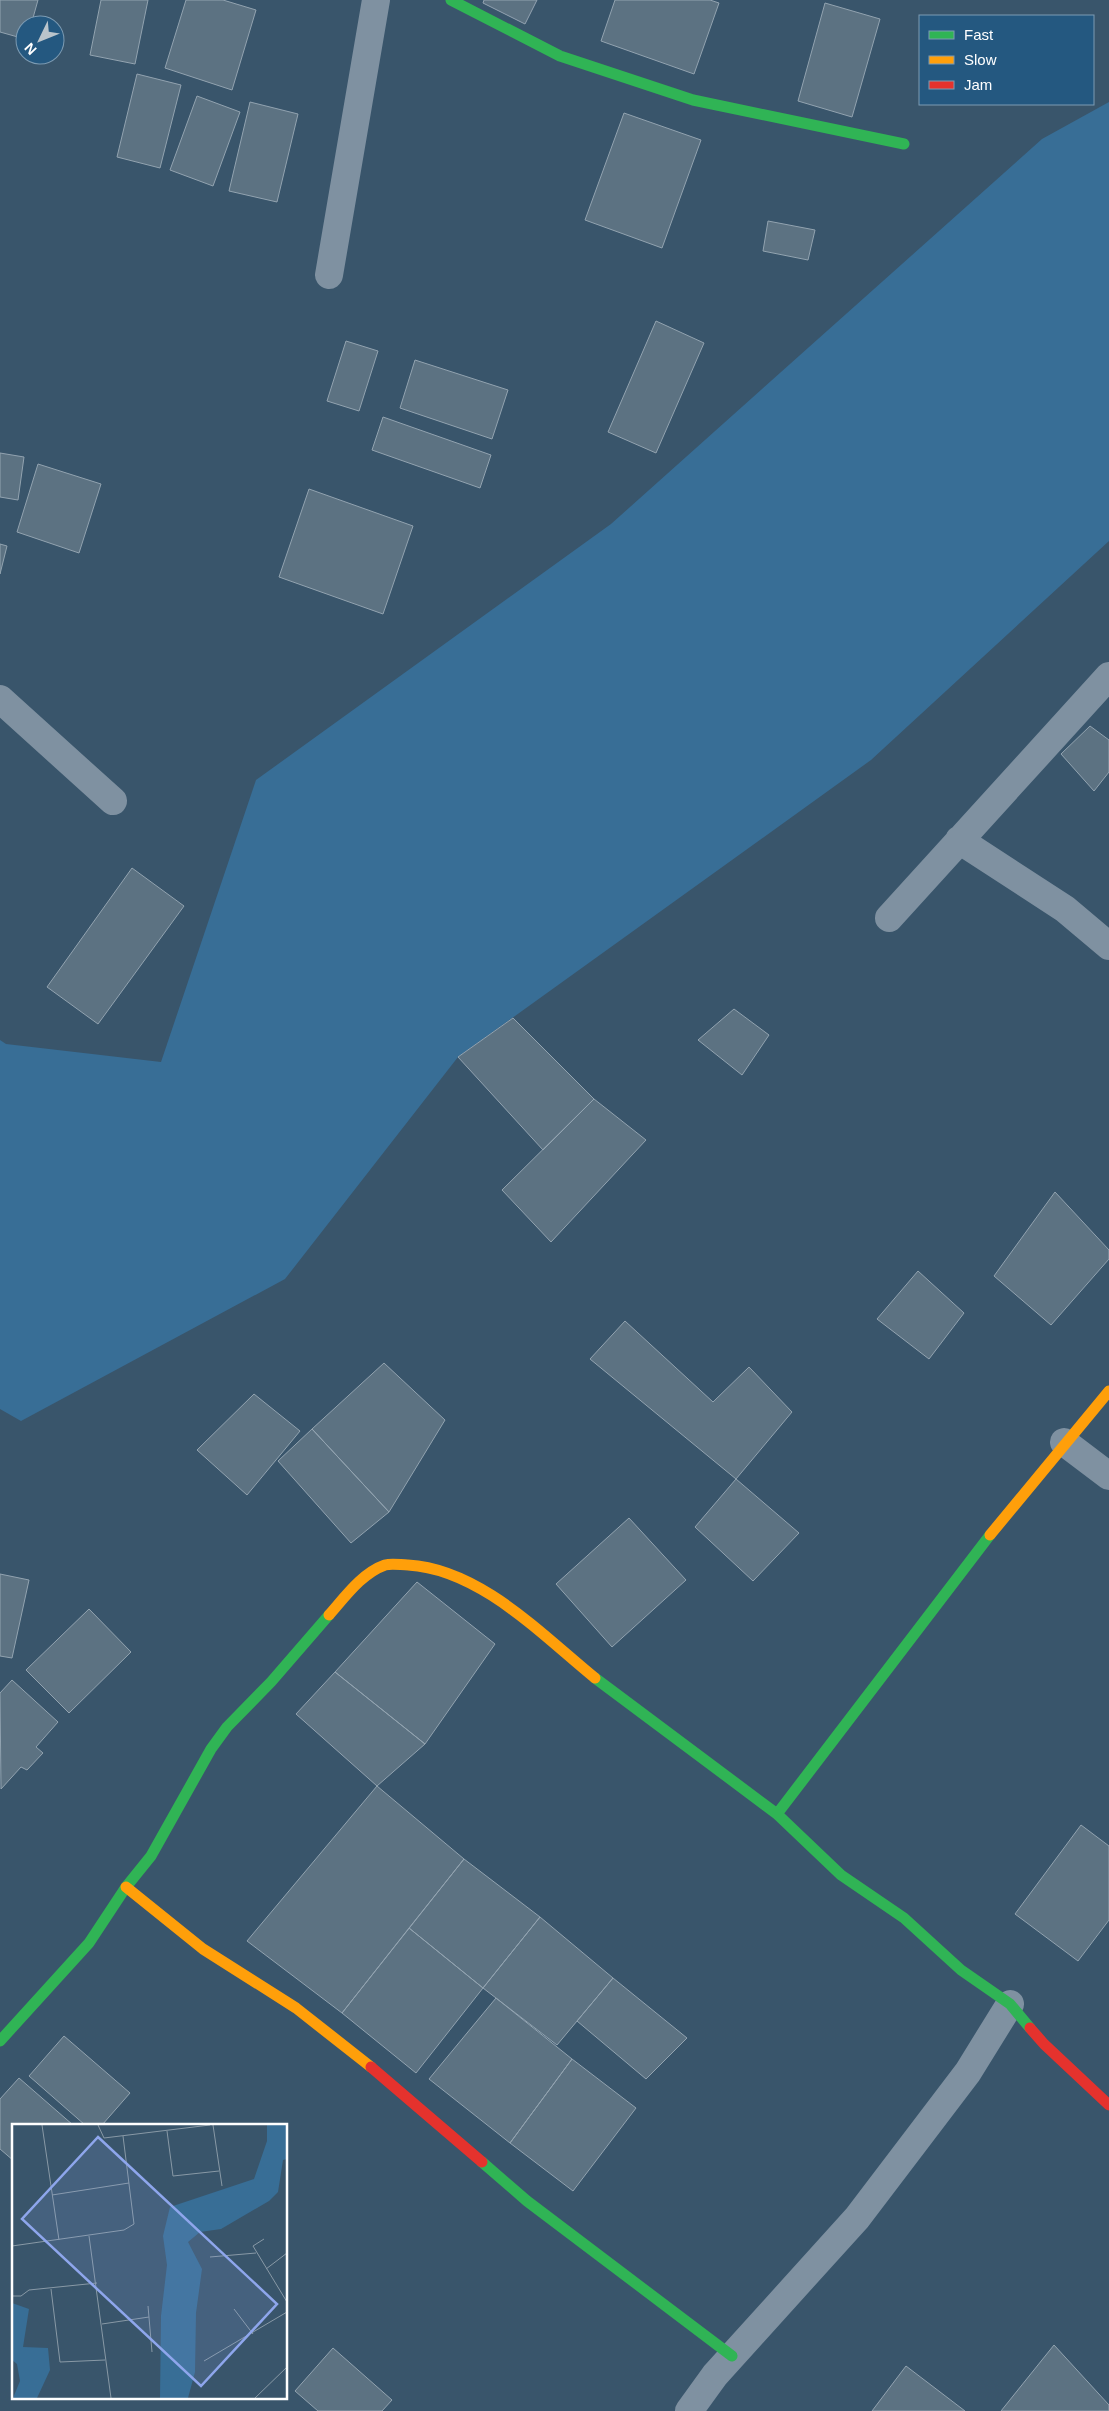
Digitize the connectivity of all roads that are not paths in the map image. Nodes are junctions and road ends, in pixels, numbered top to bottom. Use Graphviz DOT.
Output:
graph roads {
  1 [pos="376,0"];
  2 [pos="451,0"];
  3 [pos="904,144"];
  4 [pos="329,275"];
  5 [pos="1109,676"];
  6 [pos="0,699"];
  7 [pos="113,801"];
  8 [pos="959,840"];
  9 [pos="889,918"];
  10 [pos="1109,946"];
  11 [pos="1109,1391"];
  12 [pos="1064,1442"];
  13 [pos="1109,1476"];
  14 [pos="777,1814"];
  15 [pos="126,1887"];
  16 [pos="1010,2004"];
  17 [pos="0,2041"];
  18 [pos="1109,2105"];
  19 [pos="732,2356"];
  20 [pos="688,2411"];
  1 -- 4 [label="street"];
  2 -- 3 [label="street"];
  5 -- 8 [label="street"];
  6 -- 7 [label="street"];
  8 -- 9 [label="street"];
  8 -- 10 [label="street"];
  11 -- 12 [label="street"];
  12 -- 13 [label="street"];
  12 -- 14 [label="street"];
  14 -- 15 [label="street"];
  14 -- 16 [label="street"];
  15 -- 17 [label="street"];
  15 -- 19 [label="street"];
  16 -- 18 [label="street"];
  16 -- 19 [label="street"];
  19 -- 20 [label="street"];
}
